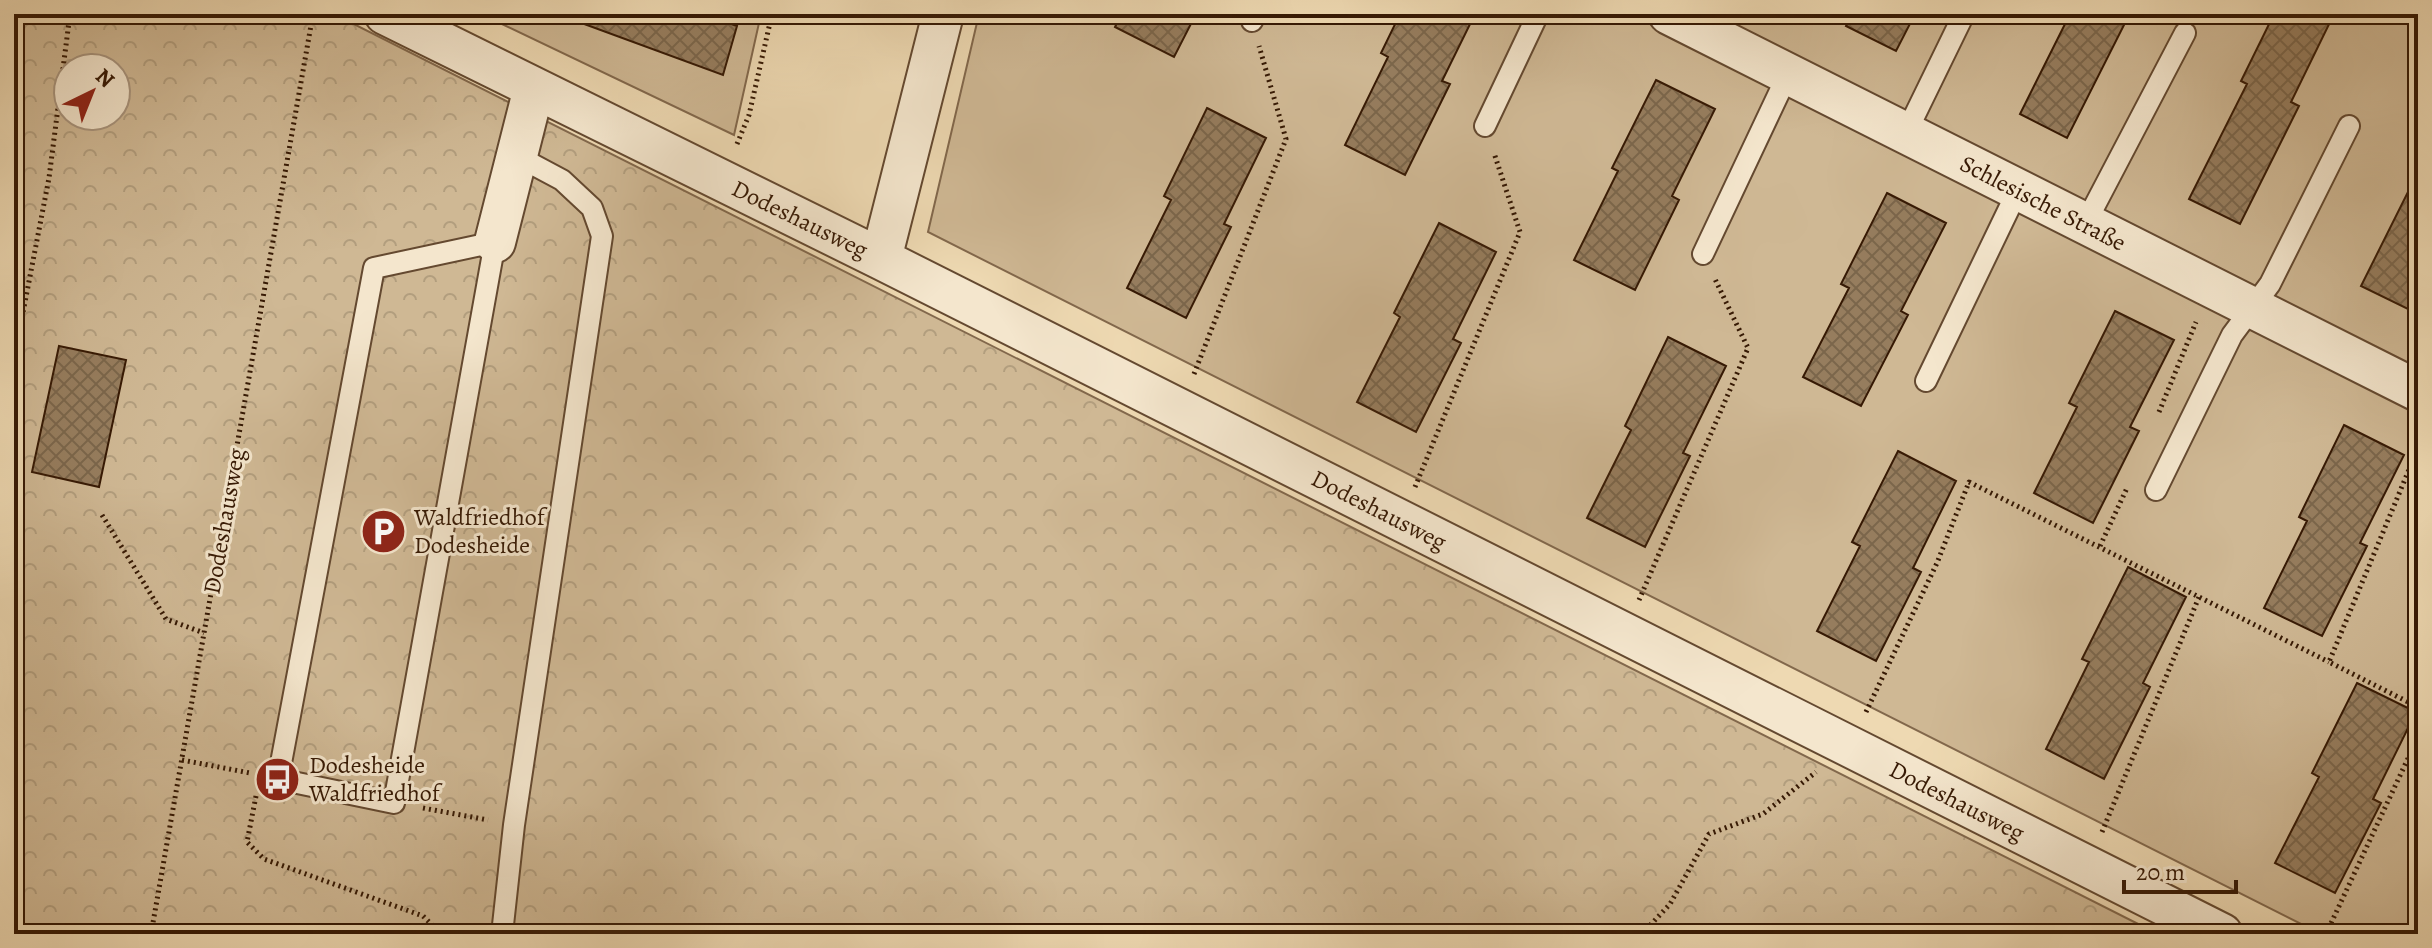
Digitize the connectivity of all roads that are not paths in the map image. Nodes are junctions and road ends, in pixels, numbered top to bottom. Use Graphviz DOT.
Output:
graph roads {
  1 [pos="385,14"];
  2 [pos="943,14"];
  3 [pos="1538,14"];
  4 [pos="1964,14"];
  5 [pos="1679,16"];
  6 [pos="2185,33"];
  7 [pos="1788,74"];
  8 [pos="534,88"];
  9 [pos="1485,126"];
  10 [pos="2349,126"];
  11 [pos="1906,133"];
  12 [pos="517,156"];
  13 [pos="2018,190"];
  14 [pos="2085,224"];
  15 [pos="495,242"];
  16 [pos="1703,254"];
  17 [pos="881,259"];
  18 [pos="2253,309"];
  19 [pos="1926,381"];
  20 [pos="2418,391"];
  21 [pos="2156,490"];
  22 [pos="502,934"];
  23 [pos="2222,934"];
  1 -- 8 [label="street, Dodeshausweg"];
  2 -- 17 [label="street"];
  3 -- 9 [label="lane"];
  4 -- 11 [label="lane"];
  5 -- 7 [label="street, Schlesische Straße"];
  6 -- 14 [label="lane"];
  7 -- 11 [label="street, Schlesische Straße"];
  7 -- 16 [label="lane"];
  8 -- 12 [label="street"];
  8 -- 17 [label="street, Dodeshausweg"];
  10 -- 18 [label="lane"];
  11 -- 13 [label="street, Schlesische Straße"];
  12 -- 15 [label="street"];
  12 -- 22 [label="lane"];
  13 -- 14 [label="street, Schlesische Straße"];
  13 -- 19 [label="lane"];
  14 -- 18 [label="street, Schlesische Straße"];
  15 -- 15 [label="lane"];
  17 -- 23 [label="street, Dodeshausweg"];
  18 -- 20 [label="street, Schlesische Straße"];
  18 -- 21 [label="lane"];
}
